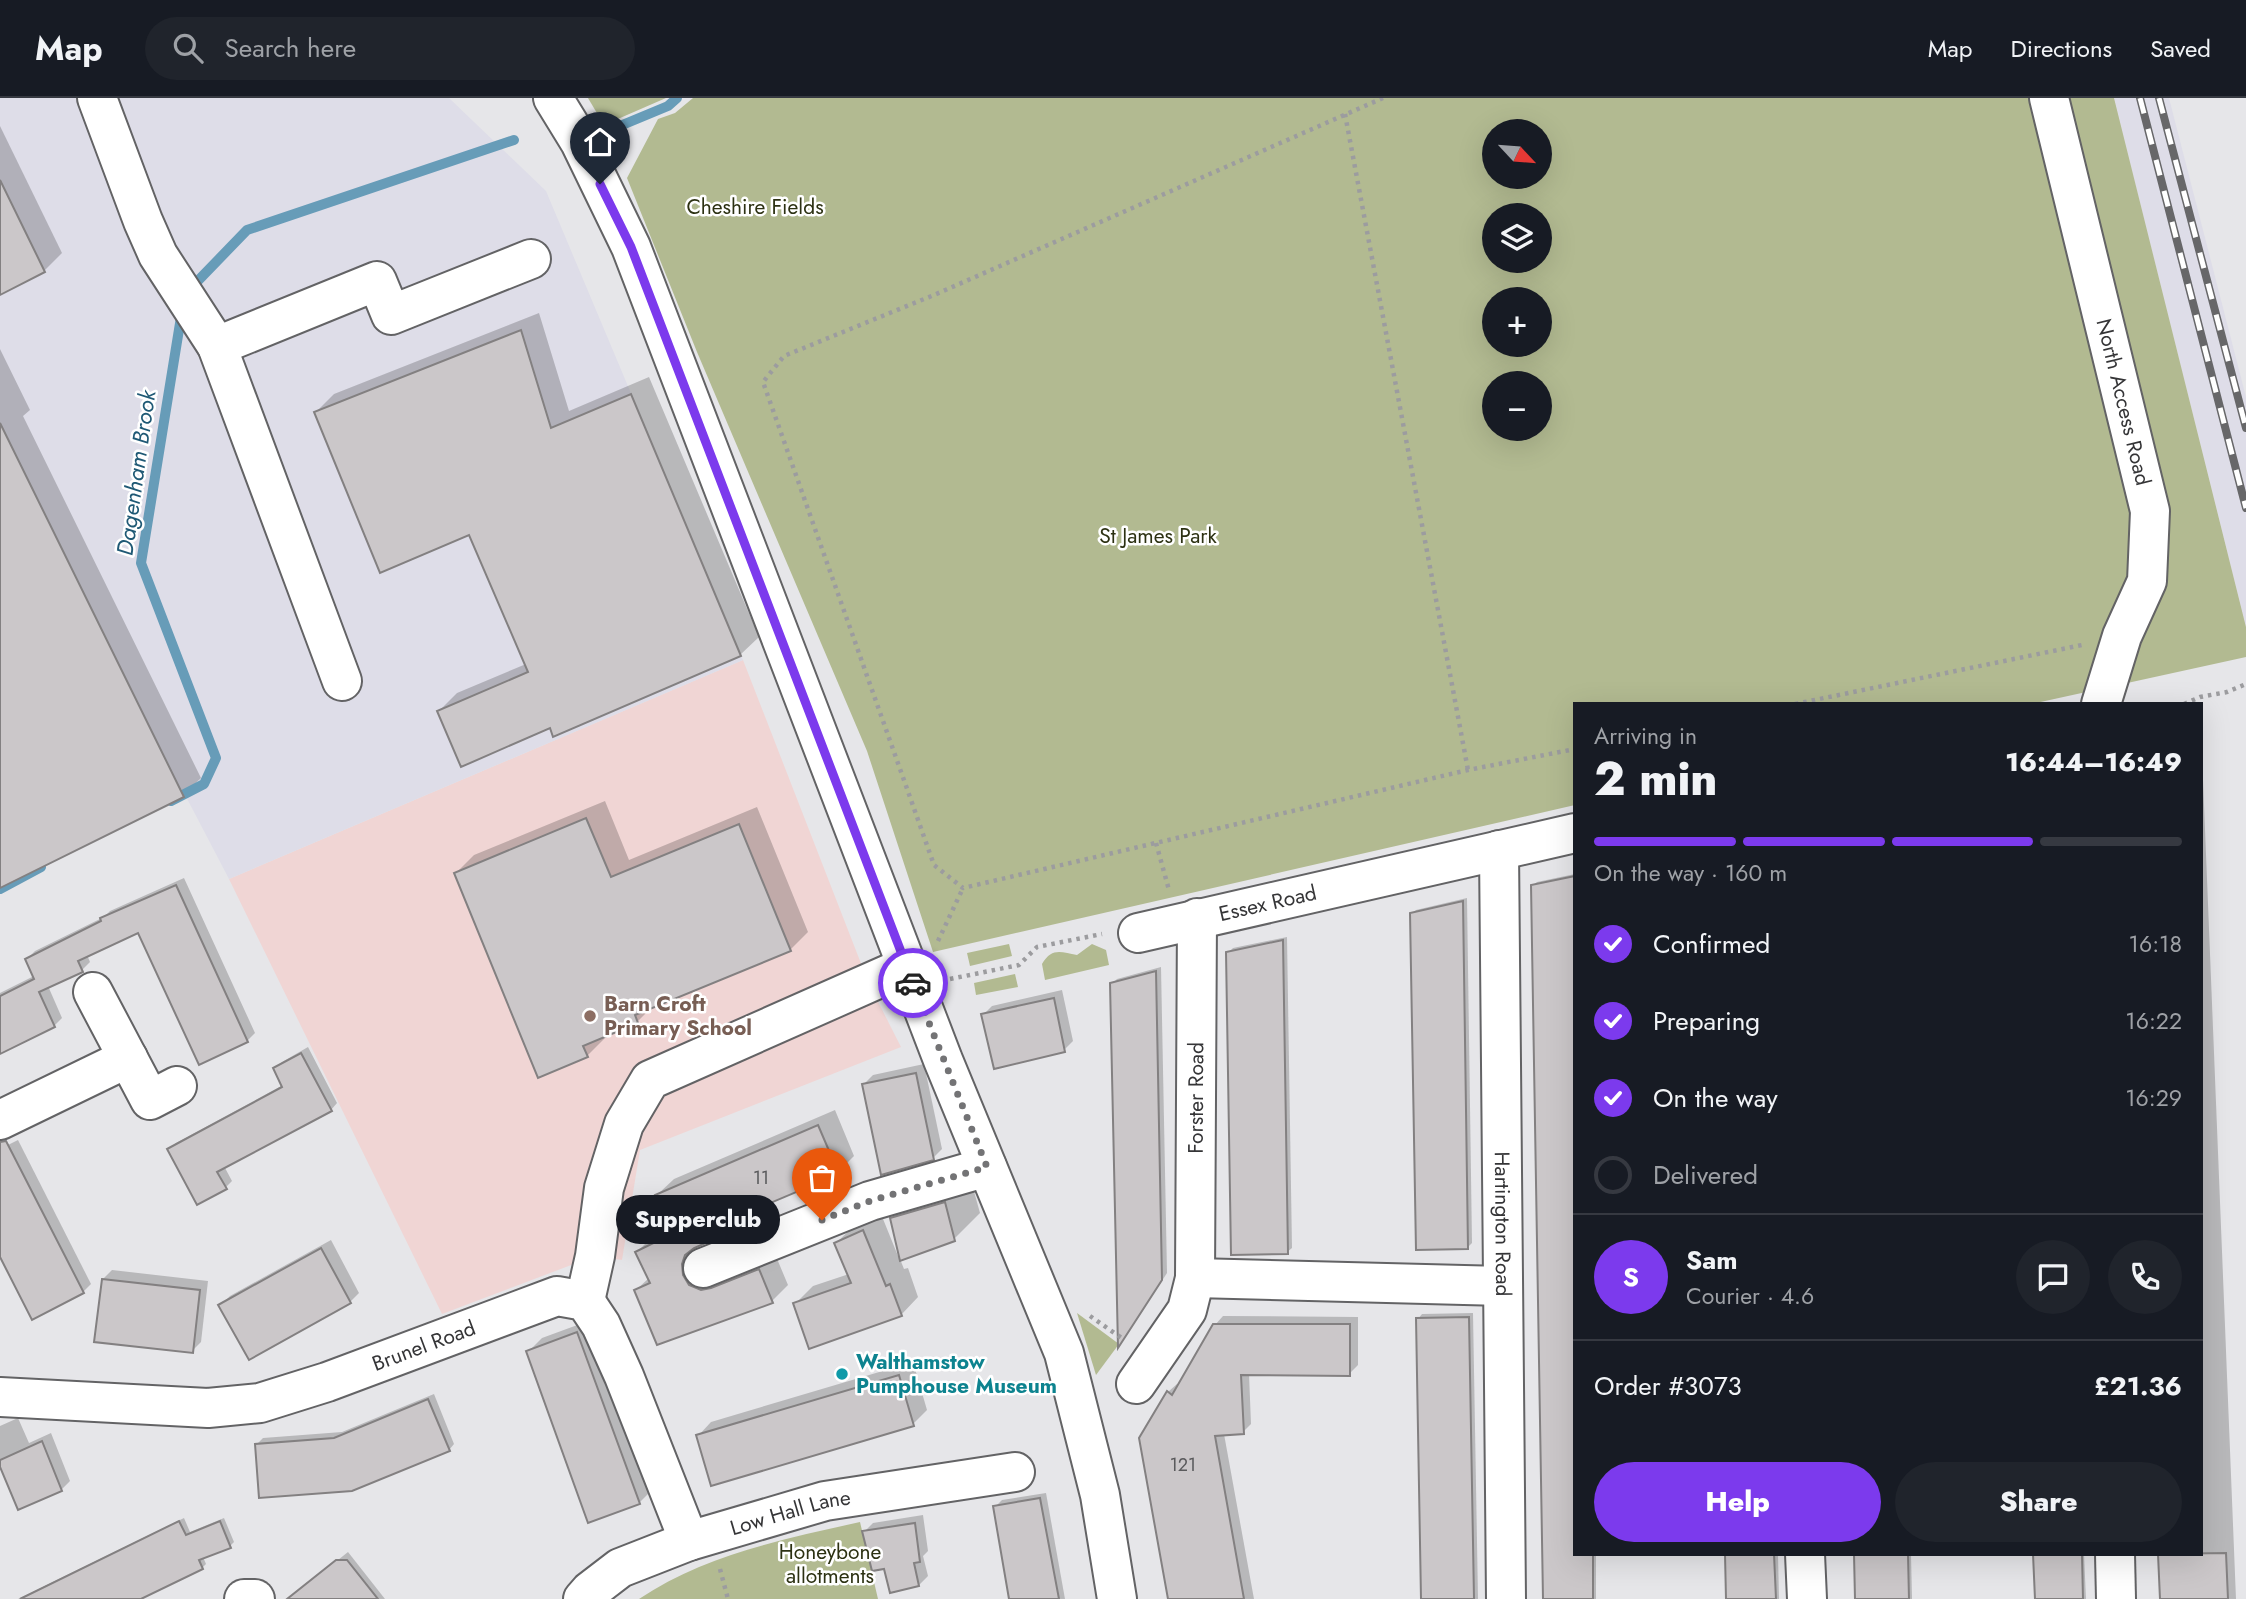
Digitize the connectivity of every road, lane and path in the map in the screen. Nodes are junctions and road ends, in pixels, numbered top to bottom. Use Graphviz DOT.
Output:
graph roads {
  1 [pos="97,98"];
  2 [pos="554,98"];
  3 [pos="1383,98"];
  4 [pos="2049,98"];
  5 [pos="1345,114"];
  6 [pos="531,258"];
  7 [pos="217,346"];
  8 [pos="2122,636"];
  9 [pos="342,681"];
  10 [pos="2246,684"];
  11 [pos="1805,702"];
  12 [pos="2102,702"];
  13 [pos="2189,702"];
  14 [pos="1573,748"];
  15 [pos="1468,771"];
  16 [pos="1573,833"];
  17 [pos="1156,843"];
  18 [pos="1499,850"];
  19 [pos="963,888"];
  20 [pos="1186,921"];
  21 [pos="1138,933"];
  22 [pos="920,959"];
  23 [pos="965,976"];
  24 [pos="93,992"];
  25 [pos="128,1058"];
  26 [pos="177,1086"];
  27 [pos="0,1120"];
  28 [pos="987,1167"];
  29 [pos="703,1268"];
  30 [pos="1195,1278"];
  31 [pos="1503,1286"];
  32 [pos="585,1301"];
  33 [pos="1136,1384"];
  34 [pos="0,1397"];
  35 [pos="1015,1472"];
  36 [pos="689,1541"];
  37 [pos="1805,1556"];
  38 [pos="2115,1556"];
  39 [pos="583,1599"];
  40 [pos="1117,1599"];
  41 [pos="1506,1599"];
  42 [pos="1807,1599"];
  43 [pos="2116,1599"];
  1 -- 7 [label="street"];
  2 -- 22 [label="street"];
  3 -- 5 [label="path"];
  4 -- 8 [label="street, North Access Road"];
  5 -- 15 [label="path"];
  5 -- 19 [label="path"];
  6 -- 7 [label="street"];
  7 -- 9 [label="street"];
  8 -- 11 [label="path"];
  8 -- 12 [label="street, North Access Road"];
  10 -- 13 [label="path"];
  14 -- 15 [label="path"];
  15 -- 17 [label="path"];
  16 -- 18 [label="street, Essex Road"];
  17 -- 19 [label="path"];
  17 -- 20 [label="path"];
  18 -- 20 [label="street, Essex Road"];
  18 -- 31 [label="street, Hartington Road"];
  19 -- 22 [label="path"];
  20 -- 21 [label="street, Essex Road"];
  20 -- 30 [label="street, Forster Road"];
  21 -- 23 [label="path"];
  22 -- 28 [label="street"];
  22 -- 32 [label="street"];
  24 -- 25 [label="street"];
  25 -- 26 [label="street"];
  25 -- 27 [label="street"];
  28 -- 29 [label="street"];
  28 -- 40 [label="street"];
  30 -- 31 [label="street"];
  30 -- 33 [label="street, Forster Road"];
  31 -- 41 [label="street, Hartington Road"];
  32 -- 34 [label="street, Brunel Road"];
  32 -- 36 [label="street"];
  35 -- 36 [label="street, Low Hall Lane"];
  36 -- 39 [label="street, Low Hall Lane"];
  37 -- 42 [label="street"];
  38 -- 43 [label="street"];
}
